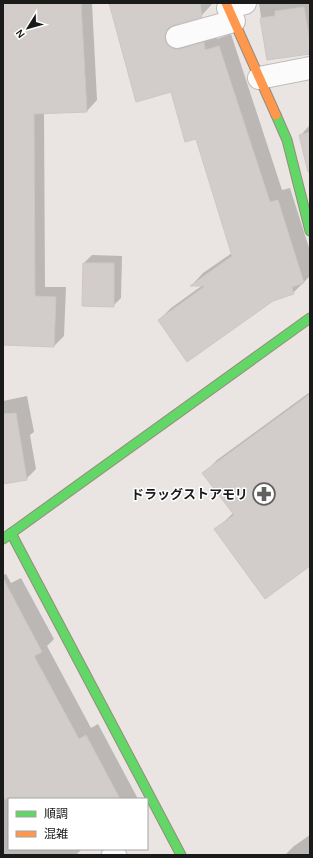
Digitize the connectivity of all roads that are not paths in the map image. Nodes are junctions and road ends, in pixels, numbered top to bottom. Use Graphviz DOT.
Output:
graph roads {
  1 [pos="233,9"];
  2 [pos="177,37"];
  3 [pos="310,68"];
  4 [pos="259,78"];
  5 [pos="310,231"];
  6 [pos="310,318"];
  7 [pos="7,536"];
  8 [pos="108,855"];
  9 [pos="120,855"];
  10 [pos="181,855"];
  1 -- 2 [label="street"];
  1 -- 4 [label="street"];
  3 -- 4 [label="street"];
  4 -- 5 [label="street"];
  6 -- 7 [label="street"];
  7 -- 10 [label="street"];
  8 -- 9 [label="lane"];
}
